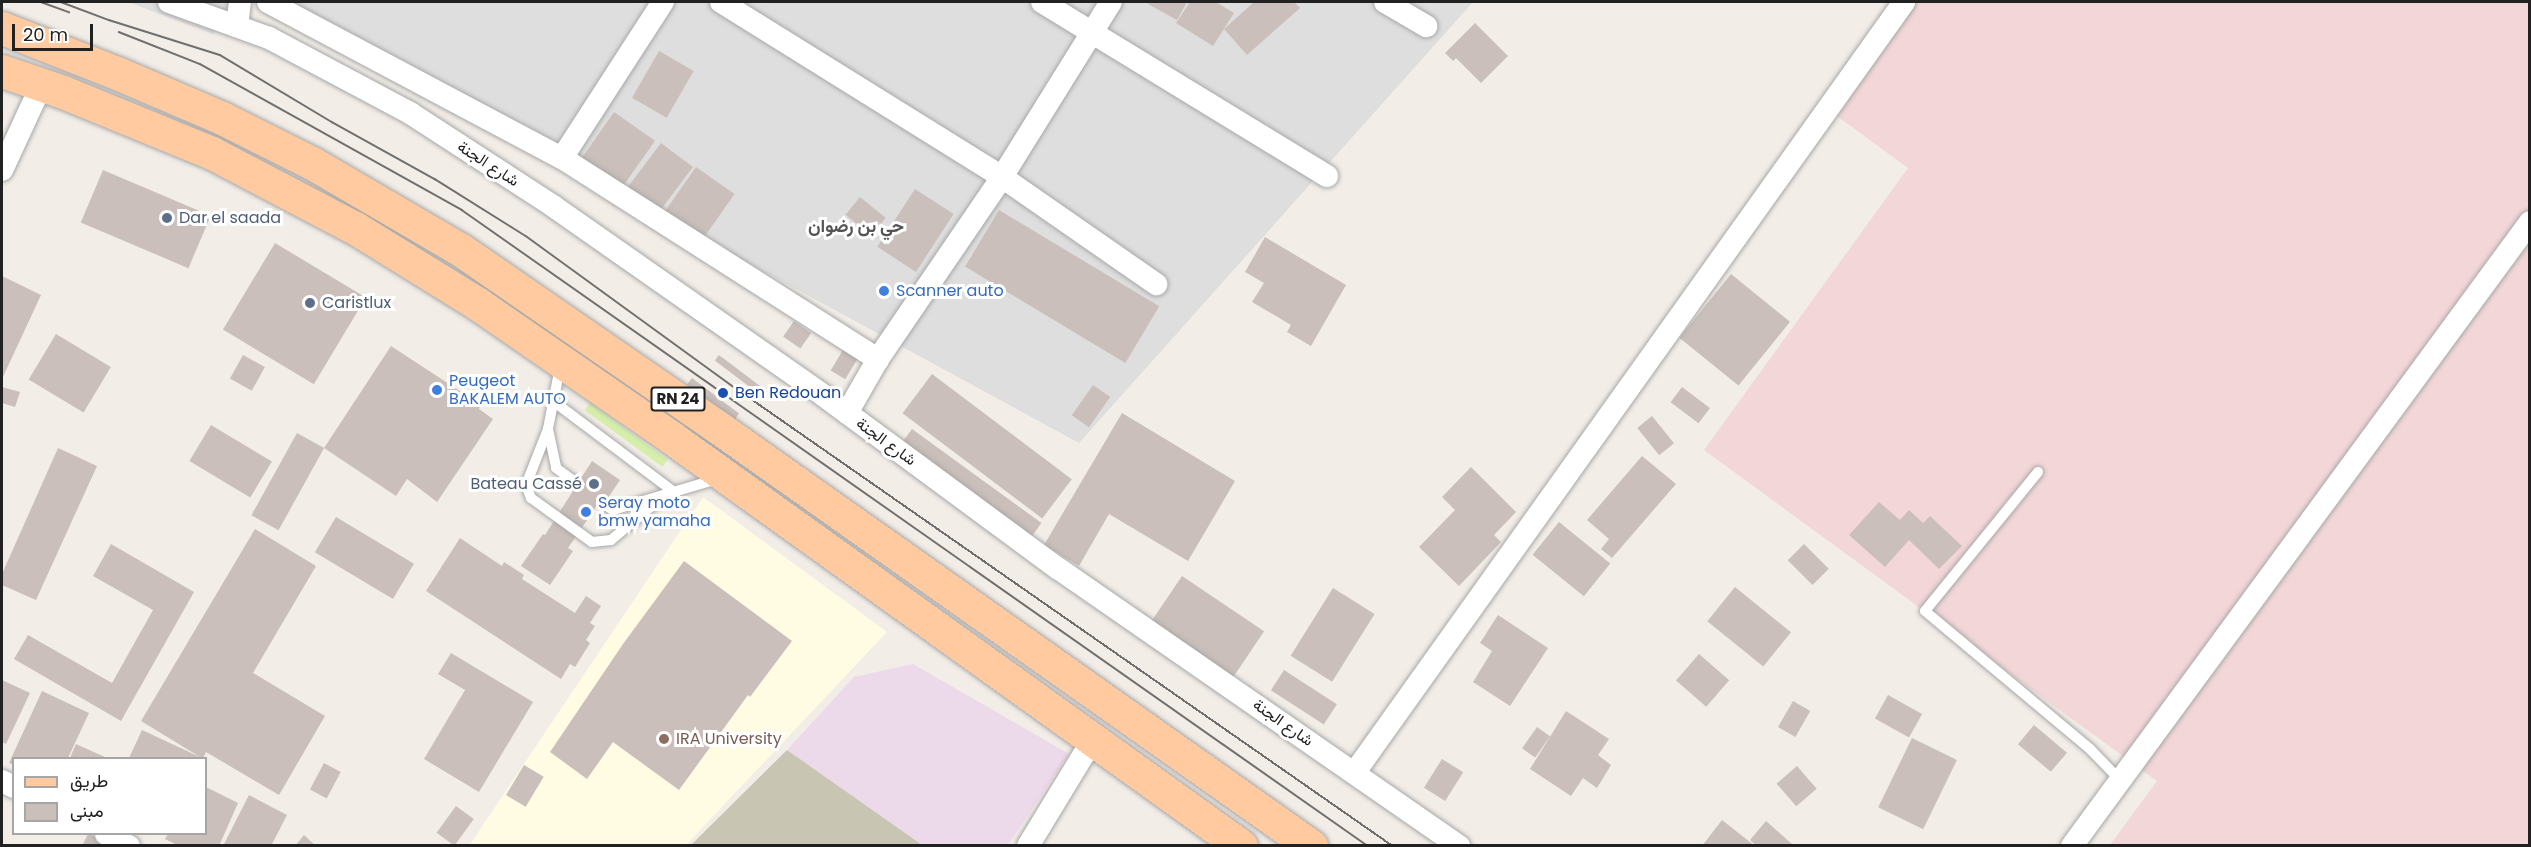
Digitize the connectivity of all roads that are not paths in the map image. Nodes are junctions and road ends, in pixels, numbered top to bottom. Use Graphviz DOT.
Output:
graph roads {
  1 [pos="169,2"];
  2 [pos="240,2"];
  3 [pos="268,2"];
  4 [pos="663,2"];
  5 [pos="721,2"];
  6 [pos="1042,2"];
  7 [pos="1111,2"];
  8 [pos="1385,2"];
  9 [pos="1904,2"];
  10 [pos="237,26"];
  11 [pos="1426,26"];
  12 [pos="2,28"];
  13 [pos="1091,33"];
  14 [pos="2,71"];
  15 [pos="41,86"];
  16 [pos="562,158"];
  17 [pos="2,170"];
  18 [pos="1327,176"];
  19 [pos="1002,177"];
  20 [pos="2529,222"];
  21 [pos="1156,284"];
  22 [pos="878,359"];
  23 [pos="561,361"];
  24 [pos="554,401"];
  25 [pos="847,413"];
  26 [pos="548,429"];
  27 [pos="2038,472"];
  28 [pos="726,476"];
  29 [pos="576,483"];
  30 [pos="670,493"];
  31 [pos="604,504"];
  32 [pos="1093,739"];
  33 [pos="1355,772"];
  34 [pos="2120,780"];
  35 [pos="108,835"];
  36 [pos="129,846"];
  37 [pos="1028,846"];
  38 [pos="1241,846"];
  39 [pos="1311,846"];
  40 [pos="1459,846"];
  41 [pos="2072,846"];
  1 -- 10 [label="street, شارع الجنة"];
  2 -- 10 [label="street"];
  3 -- 16 [label="street"];
  4 -- 16 [label="street"];
  5 -- 19 [label="street"];
  6 -- 13 [label="street"];
  7 -- 13 [label="street"];
  8 -- 11 [label="street"];
  9 -- 33 [label="street"];
  10 -- 25 [label="street, شارع الجنة"];
  12 -- 39 [label="main road, RN 24"];
  13 -- 18 [label="street"];
  13 -- 19 [label="street"];
  14 -- 15 [label="main road, RN 24"];
  15 -- 17 [label="street"];
  15 -- 23 [label="main road, RN 24"];
  16 -- 22 [label="street"];
  19 -- 21 [label="street"];
  19 -- 22 [label="street"];
  20 -- 34 [label="street"];
  22 -- 25 [label="street"];
  23 -- 24 [label="lane"];
  23 -- 28 [label="main road, RN 24"];
  24 -- 26 [label="lane"];
  24 -- 30 [label="lane"];
  25 -- 33 [label="street, شارع الجنة"];
  26 -- 29 [label="lane"];
  26 -- 30 [label="lane"];
  27 -- 34 [label="lane"];
  28 -- 30 [label="lane"];
  28 -- 32 [label="main road, RN 24"];
  30 -- 31 [label="lane"];
  32 -- 37 [label="street"];
  32 -- 38 [label="main road, RN 24"];
  33 -- 40 [label="street, شارع الجنة"];
  34 -- 41 [label="street"];
  35 -- 36 [label="street"];
}
